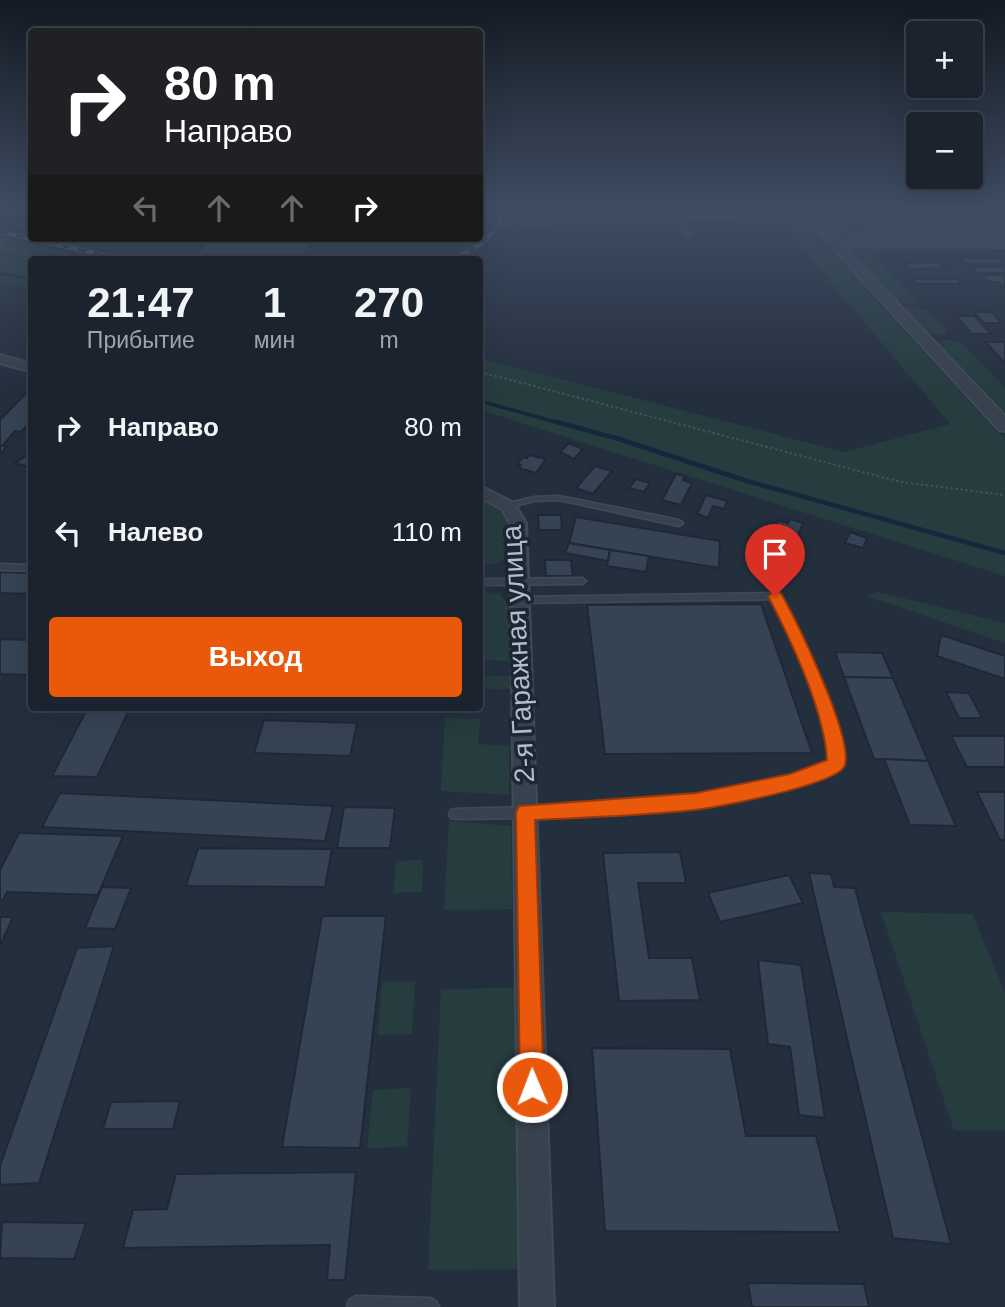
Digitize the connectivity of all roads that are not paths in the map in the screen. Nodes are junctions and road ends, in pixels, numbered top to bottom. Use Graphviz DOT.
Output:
graph roads {
  1 [pos="859,270"];
  2 [pos="0,359"];
  3 [pos="28,367"];
  4 [pos="1005,426"];
  5 [pos="483,493"];
  6 [pos="508,506"];
  7 [pos="679,523"];
  8 [pos="0,567"];
  9 [pos="28,568"];
  10 [pos="582,581"];
  11 [pos="483,583"];
  12 [pos="520,591"];
  13 [pos="525,812"];
  14 [pos="456,814"];
  15 [pos="356,1304"];
  16 [pos="430,1307"];
  17 [pos="537,1307"];
  1 -- 4 [label="street"];
  2 -- 3 [label="street"];
  5 -- 6 [label="street"];
  6 -- 7 [label="lane"];
  6 -- 12 [label="street, 2-я Гаражная улица"];
  8 -- 9 [label="lane"];
  10 -- 12 [label="lane"];
  11 -- 12 [label="lane"];
  12 -- 13 [label="street, 2-я Гаражная улица"];
  12 -- 13 [label="lane"];
  13 -- 14 [label="lane"];
  13 -- 17 [label="street, 2-я Гаражная улица"];
  15 -- 16 [label="lane"];
}
